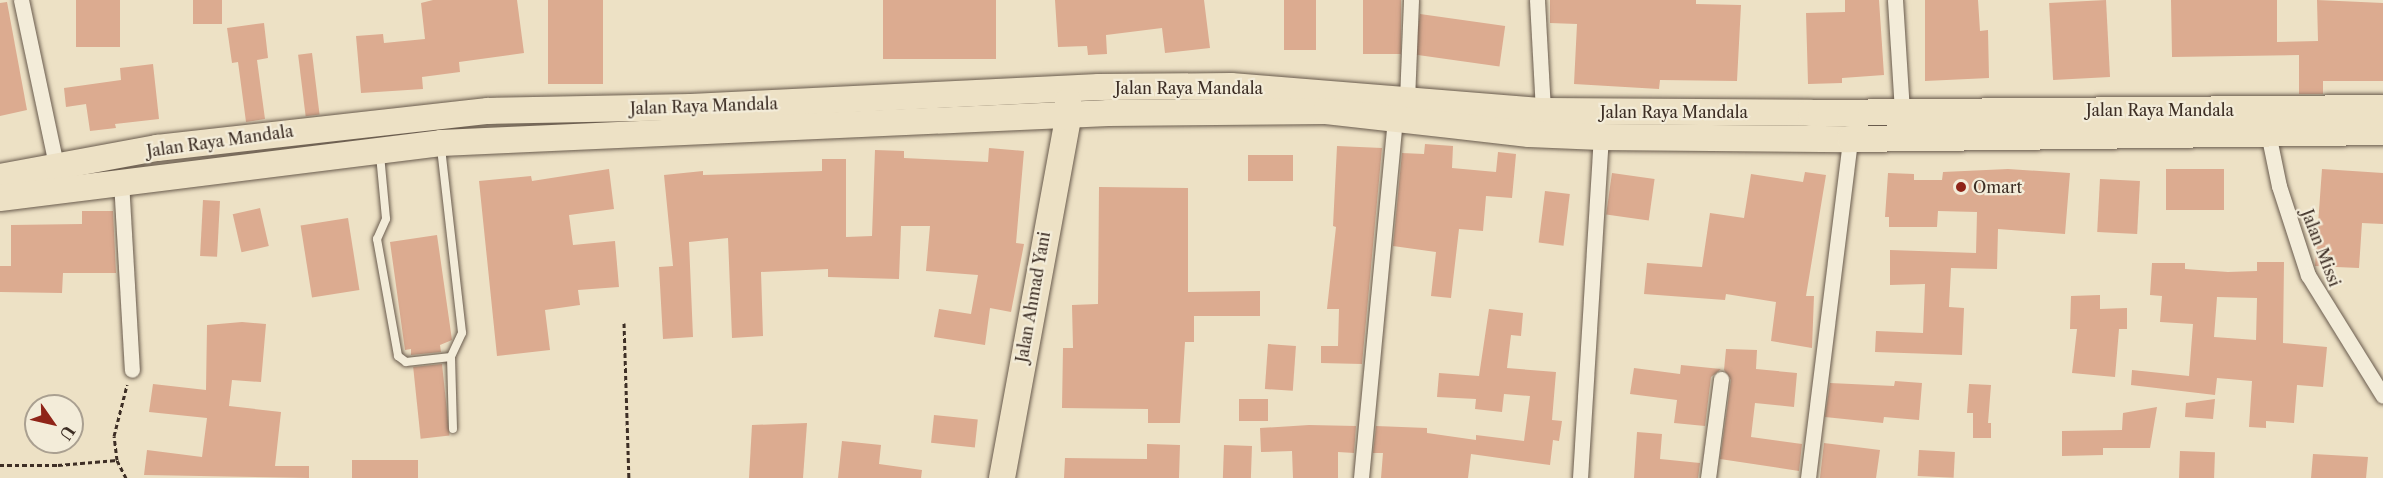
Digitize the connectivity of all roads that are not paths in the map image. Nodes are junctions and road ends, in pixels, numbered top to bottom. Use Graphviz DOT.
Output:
graph roads {
  1 [pos="21,0"];
  2 [pos="1411,0"];
  3 [pos="1537,0"];
  4 [pos="1895,0"];
  5 [pos="1067,89"];
  6 [pos="2383,108"];
  7 [pos="1401,109"];
  8 [pos="488,111"];
  9 [pos="1542,111"];
  10 [pos="1902,112"];
  11 [pos="1068,117"];
  12 [pos="1810,126"];
  13 [pos="2383,132"];
  14 [pos="2268,134"];
  15 [pos="1601,137"];
  16 [pos="1850,139"];
  17 [pos="487,141"];
  18 [pos="441,143"];
  19 [pos="380,150"];
  20 [pos="57,169"];
  21 [pos="0,177"];
  22 [pos="121,181"];
  23 [pos="0,198"];
  24 [pos="451,357"];
  25 [pos="132,370"];
  26 [pos="1721,379"];
  27 [pos="2383,396"];
  28 [pos="453,429"];
  29 [pos="1002,478"];
  30 [pos="1361,478"];
  31 [pos="1580,478"];
  32 [pos="1708,478"];
  33 [pos="1808,478"];
  1 -- 20 [label="street"];
  2 -- 7 [label="street"];
  3 -- 9 [label="street"];
  4 -- 10 [label="street"];
  5 -- 7 [label="highway, Jalan Raya Mandala"];
  5 -- 8 [label="highway, Jalan Raya Mandala"];
  5 -- 11 [label="highway, Jalan Ahmad Yani"];
  6 -- 10 [label="highway, Jalan Raya Mandala"];
  7 -- 9 [label="highway, Jalan Raya Mandala"];
  7 -- 11 [label="highway, Jalan Raya Mandala"];
  7 -- 15 [label="highway, Jalan Raya Mandala"];
  7 -- 30 [label="street"];
  8 -- 17 [label="highway"];
  8 -- 20 [label="highway, Jalan Raya Mandala"];
  9 -- 12 [label="highway, Jalan Raya Mandala"];
  10 -- 12 [label="highway, Jalan Raya Mandala"];
  11 -- 17 [label="highway, Jalan Raya Mandala"];
  11 -- 29 [label="highway, Jalan Ahmad Yani"];
  12 -- 15 [label="highway, Jalan Raya Mandala"];
  12 -- 16 [label="highway, Jalan Raya Mandala"];
  13 -- 14 [label="highway, Jalan Raya Mandala"];
  14 -- 16 [label="highway, Jalan Raya Mandala"];
  14 -- 27 [label="street, Jalan Missi"];
  15 -- 31 [label="street"];
  16 -- 33 [label="street"];
  17 -- 18 [label="highway, Jalan Raya Mandala"];
  18 -- 19 [label="highway, Jalan Raya Mandala"];
  18 -- 24 [label="lane"];
  19 -- 22 [label="highway, Jalan Raya Mandala"];
  19 -- 24 [label="lane"];
  20 -- 21 [label="highway, Jalan Raya Mandala"];
  22 -- 23 [label="highway, Jalan Raya Mandala"];
  22 -- 25 [label="street"];
  24 -- 28 [label="lane"];
  26 -- 32 [label="street"];
}
